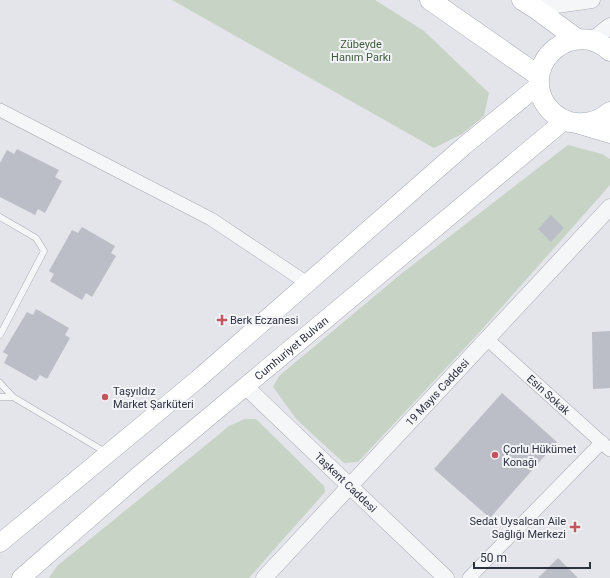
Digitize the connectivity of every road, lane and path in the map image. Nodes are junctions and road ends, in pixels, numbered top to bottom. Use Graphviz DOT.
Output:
graph roads {
  1 [pos="430,0"];
  2 [pos="592,0"];
  3 [pos="529,4"];
  4 [pos="610,26"];
  5 [pos="584,40"];
  6 [pos="610,51"];
  7 [pos="539,80"];
  8 [pos="0,110"];
  9 [pos="610,112"];
  10 [pos="572,122"];
  11 [pos="610,133"];
  12 [pos="610,207"];
  13 [pos="0,217"];
  14 [pos="307,283"];
  15 [pos="0,334"];
  16 [pos="487,339"];
  17 [pos="0,383"];
  18 [pos="246,387"];
  19 [pos="0,397"];
  20 [pos="13,397"];
  21 [pos="606,446"];
  22 [pos="108,454"];
  23 [pos="350,486"];
  24 [pos="0,543"];
  25 [pos="21,578"];
  26 [pos="264,578"];
  27 [pos="446,578"];
  28 [pos="469,578"];
  1 -- 7 [label="main road"];
  2 -- 3 [label="street"];
  3 -- 5 [label="main road"];
  4 -- 5 [label="street"];
  5 -- 6 [label="main road"];
  5 -- 7 [label="main road"];
  7 -- 10 [label="main road"];
  7 -- 14 [label="main road"];
  8 -- 14 [label="street"];
  9 -- 10 [label="main road"];
  10 -- 11 [label="main road"];
  10 -- 18 [label="main road, Cumhuriyet Bulvarı"];
  12 -- 16 [label="street, 19 Mayıs Caddesi"];
  13 -- 15 [label="lane"];
  14 -- 22 [label="main road"];
  16 -- 21 [label="street, Esin Sokak"];
  16 -- 23 [label="street, 19 Mayıs Caddesi"];
  17 -- 20 [label="lane"];
  18 -- 23 [label="street, Taşkent Caddesi"];
  18 -- 25 [label="main road, Cumhuriyet Bulvarı"];
  19 -- 20 [label="lane"];
  20 -- 22 [label="lane"];
  21 -- 28 [label="street"];
  22 -- 24 [label="main road"];
  23 -- 26 [label="street, 19 Mayıs Caddesi"];
  23 -- 27 [label="street, Taşkent Caddesi"];
}
